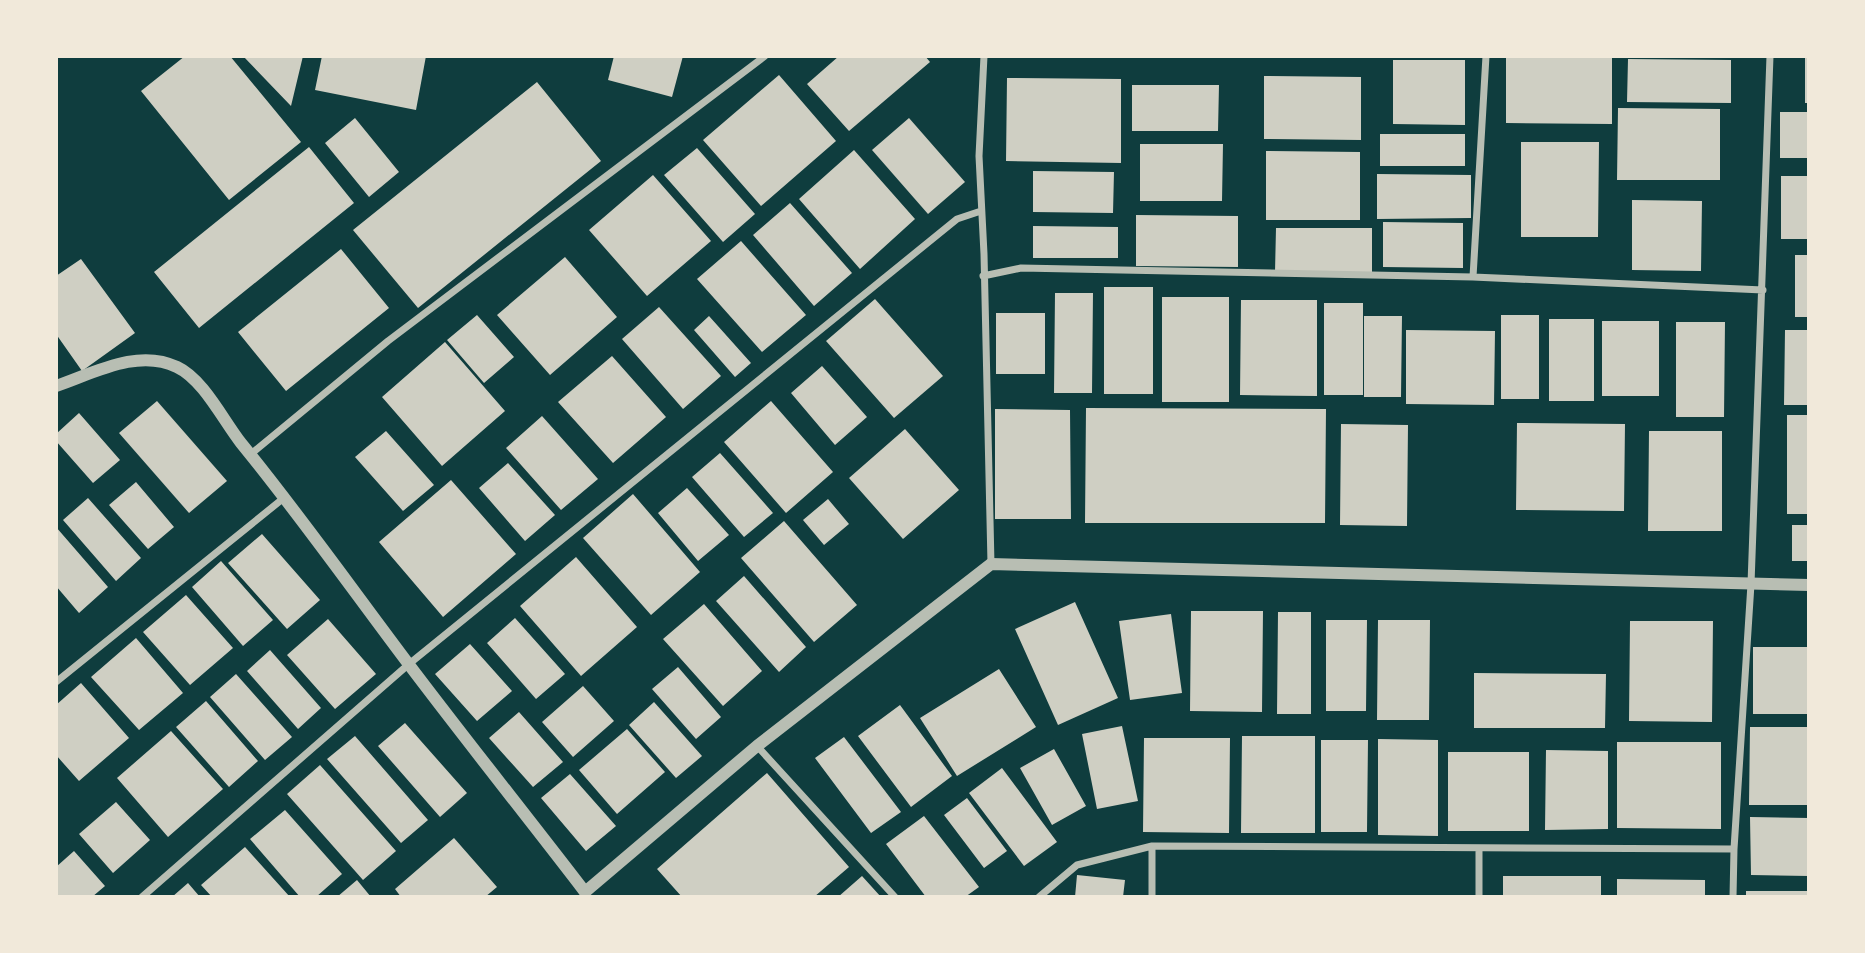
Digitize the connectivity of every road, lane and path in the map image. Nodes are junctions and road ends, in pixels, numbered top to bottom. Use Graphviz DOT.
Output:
graph roads {
  1 [pos="765,56"];
  2 [pos="984,56"];
  3 [pos="1486,56"];
  4 [pos="1770,56"];
  5 [pos="981,211"];
  6 [pos="983,276"];
  7 [pos="1473,277"];
  8 [pos="1763,290"];
  9 [pos="56,386"];
  10 [pos="251,454"];
  11 [pos="285,497"];
  12 [pos="991,564"];
  13 [pos="1751,584"];
  14 [pos="1809,585"];
  15 [pos="409,664"];
  16 [pos="56,682"];
  17 [pos="757,746"];
  18 [pos="1152,846"];
  19 [pos="1479,848"];
  20 [pos="1734,849"];
  21 [pos="582,894"];
  22 [pos="142,897"];
  23 [pos="895,897"];
  24 [pos="1039,897"];
  25 [pos="1152,897"];
  26 [pos="1479,897"];
  27 [pos="1733,897"];
  1 -- 10 [label="street"];
  2 -- 5 [label="street"];
  3 -- 7 [label="street"];
  4 -- 8 [label="street"];
  5 -- 6 [label="street"];
  5 -- 15 [label="street"];
  6 -- 7 [label="street"];
  6 -- 12 [label="street"];
  7 -- 8 [label="street"];
  8 -- 13 [label="street"];
  9 -- 10 [label="street"];
  10 -- 11 [label="street"];
  11 -- 15 [label="street"];
  11 -- 16 [label="street"];
  12 -- 13 [label="street"];
  12 -- 17 [label="street"];
  13 -- 14 [label="street"];
  13 -- 20 [label="street"];
  15 -- 21 [label="street"];
  15 -- 22 [label="street"];
  17 -- 21 [label="street"];
  17 -- 23 [label="street"];
  18 -- 19 [label="street"];
  18 -- 24 [label="street"];
  18 -- 25 [label="street"];
  19 -- 20 [label="street"];
  19 -- 26 [label="street"];
  20 -- 27 [label="street"];
}
